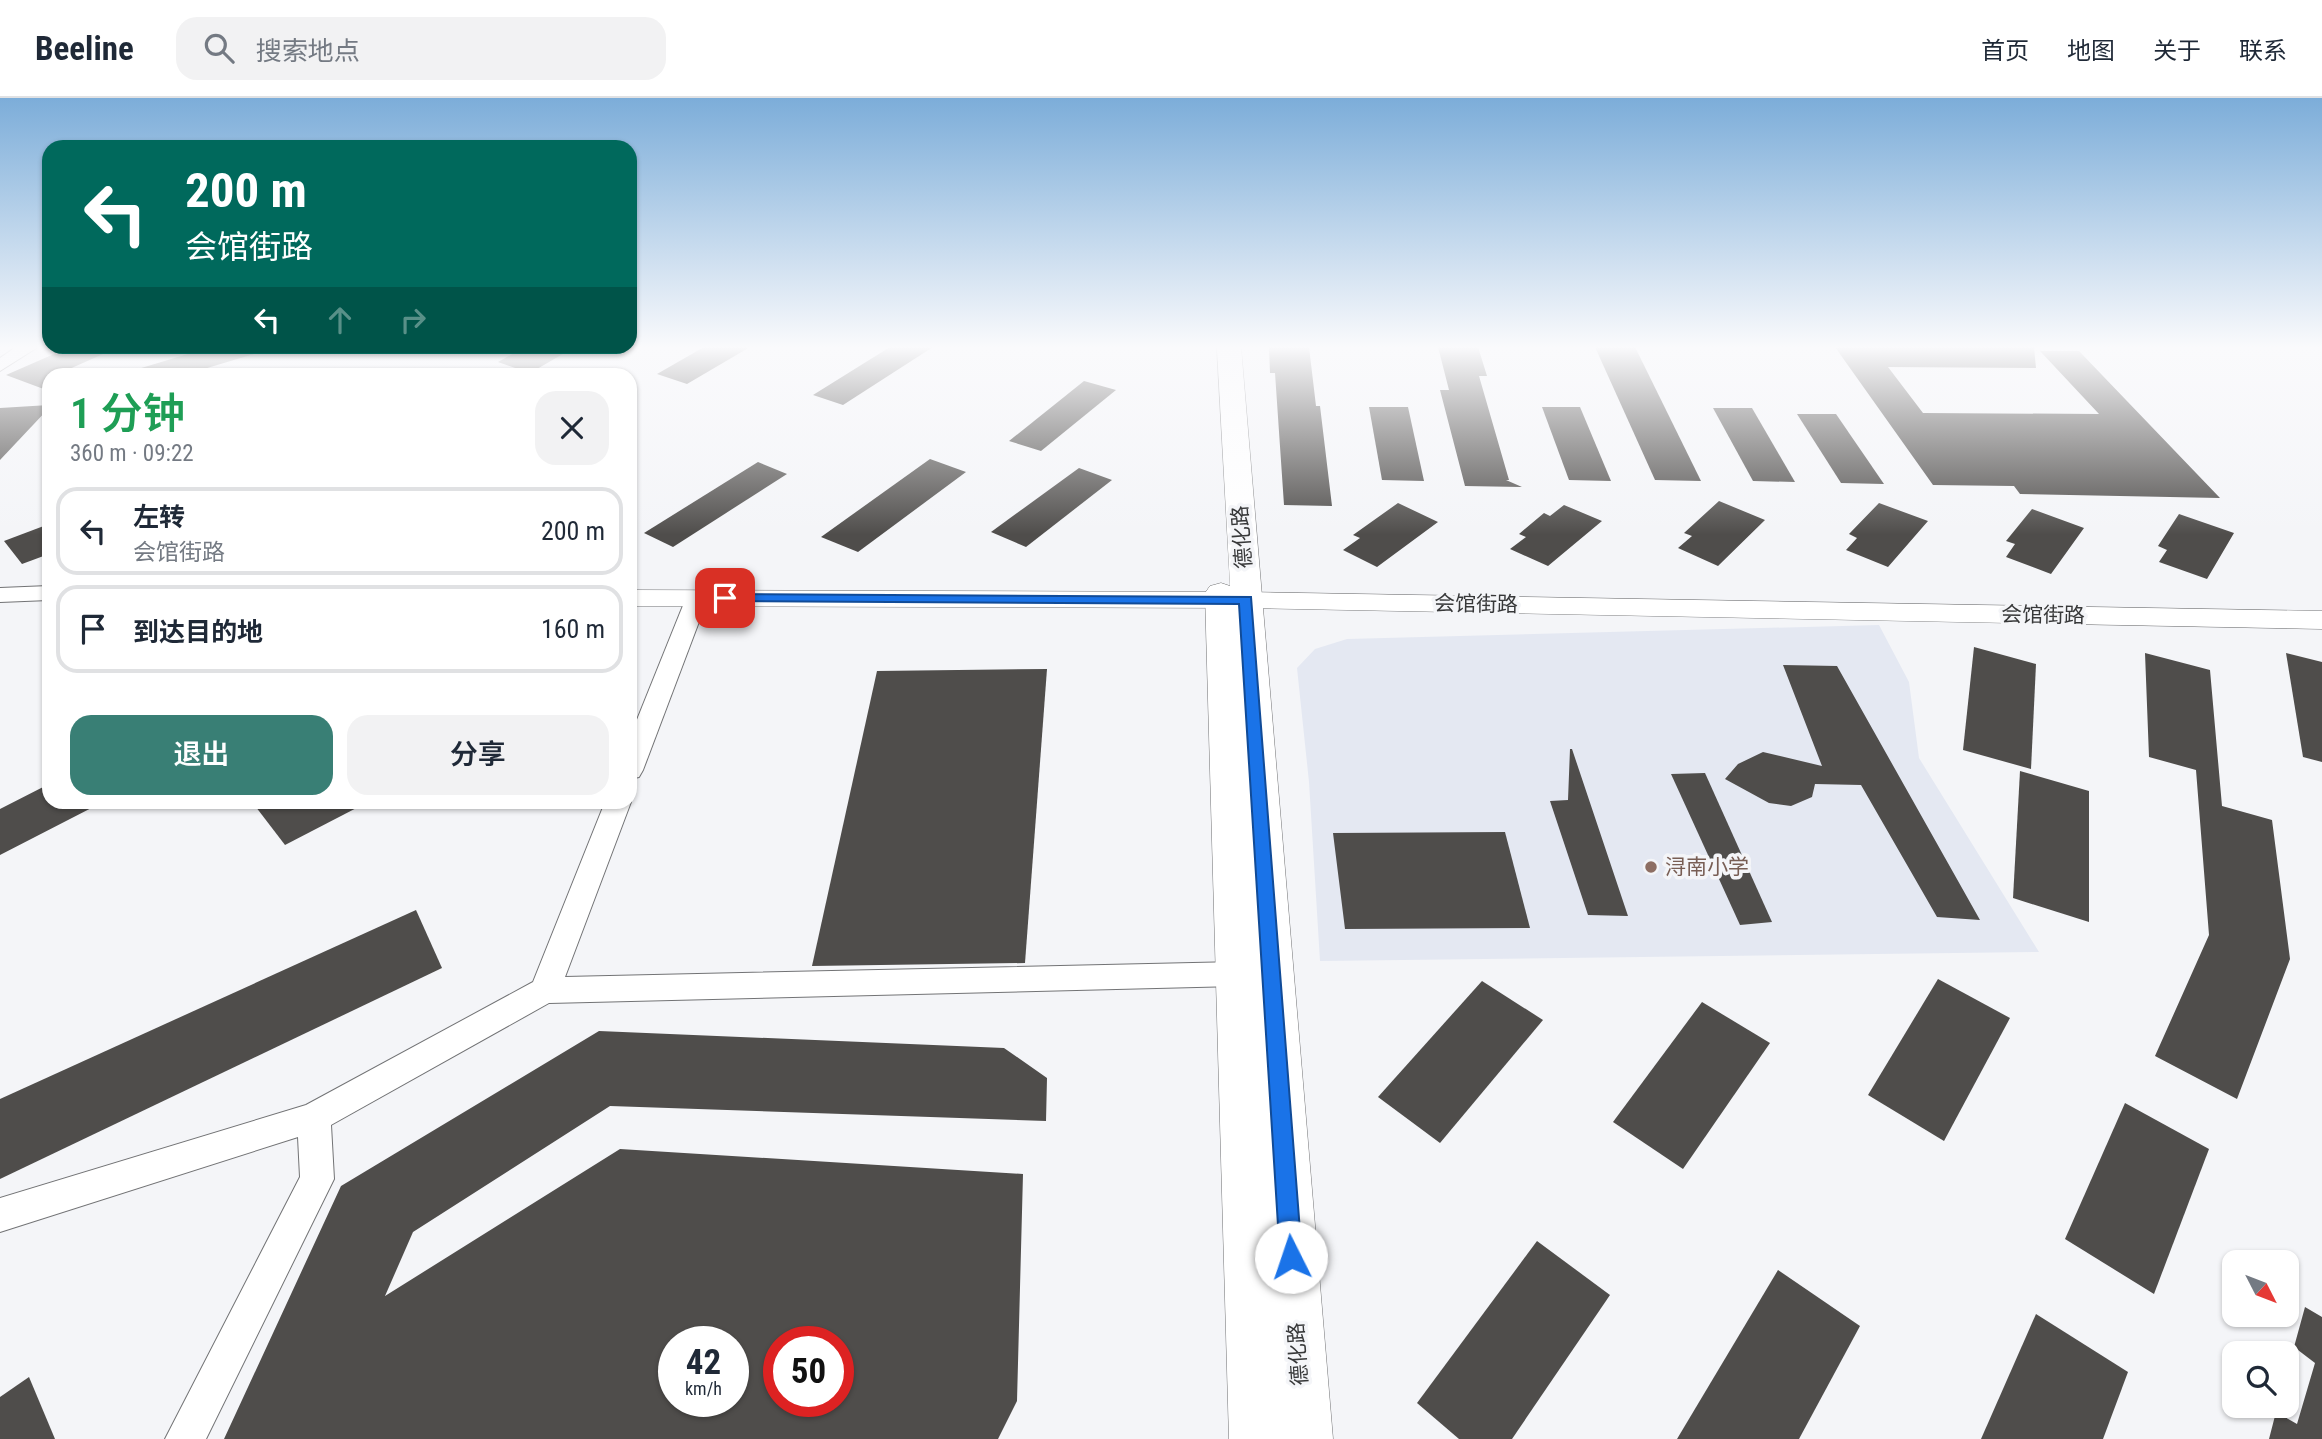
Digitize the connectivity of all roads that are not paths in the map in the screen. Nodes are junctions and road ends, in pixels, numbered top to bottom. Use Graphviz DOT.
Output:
graph roads {
  1 [pos="1216,410"];
  2 [pos="1230,410"];
  3 [pos="42,593"];
  4 [pos="0,595"];
  5 [pos="637,598"];
  6 [pos="697,598"];
  7 [pos="1233,600"];
  8 [pos="2322,620"];
  9 [pos="637,752"];
  10 [pos="615,809"];
  11 [pos="1237,974"];
  12 [pos="545,990"];
  13 [pos="314,1117"];
  14 [pos="0,1215"];
  15 [pos="185,1439"];
  16 [pos="1256,1439"];
  17 [pos="1305,1439"];
  1 -- 7 [label="main road, 德化路"];
  2 -- 7 [label="main road, 德化路"];
  3 -- 4 [label="street"];
  5 -- 6 [label="street, 会馆街路"];
  6 -- 7 [label="street, 会馆街路"];
  6 -- 9 [label="street"];
  7 -- 8 [label="street, 会馆街路"];
  7 -- 11 [label="main road, 德化路"];
  7 -- 17 [label="main road, 德化路"];
  10 -- 12 [label="street"];
  11 -- 12 [label="street"];
  11 -- 16 [label="main road, 德化路"];
  12 -- 13 [label="street"];
  13 -- 14 [label="street"];
  13 -- 15 [label="street"];
}
